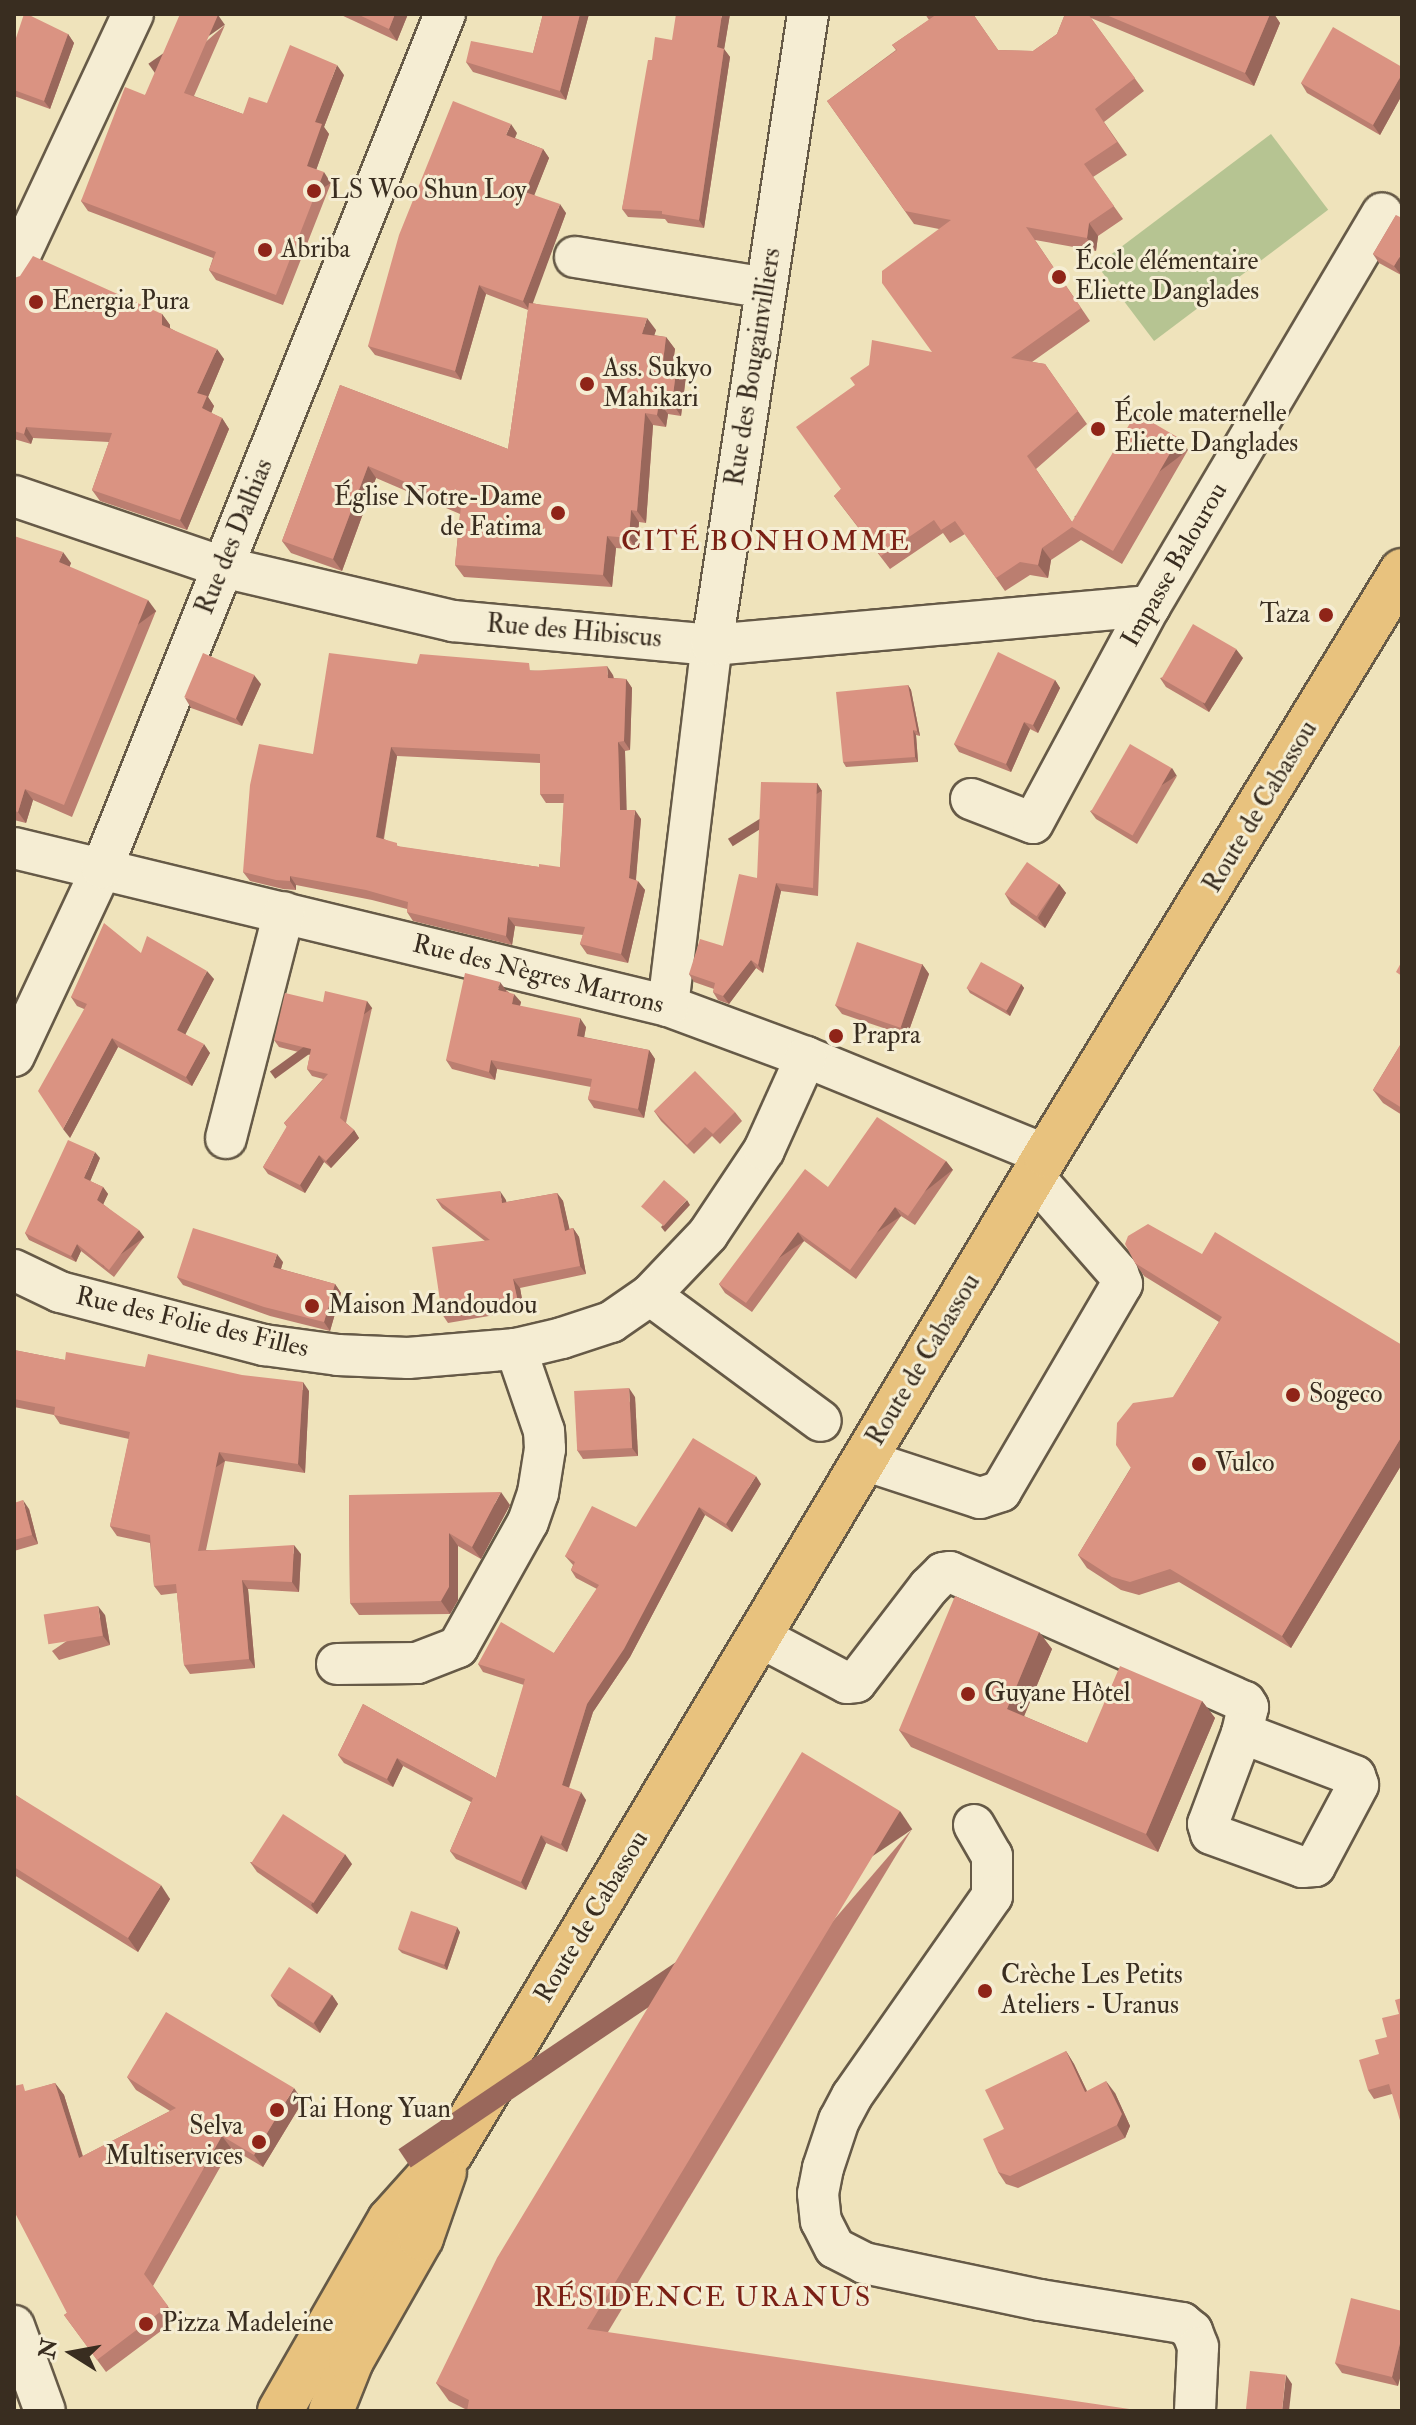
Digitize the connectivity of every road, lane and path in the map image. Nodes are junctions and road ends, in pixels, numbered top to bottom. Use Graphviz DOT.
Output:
graph roads {
  1 [pos="133,14"];
  2 [pos="445,14"];
  3 [pos="808,14"];
  4 [pos="1382,213"];
  5 [pos="575,257"];
  6 [pos="14,268"];
  7 [pos="766,288"];
  8 [pos="14,496"];
  9 [pos="223,567"];
  10 [pos="1402,571"];
  11 [pos="1150,606"];
  12 [pos="712,645"];
  13 [pos="971,799"];
  14 [pos="14,848"];
  15 [pos="102,868"];
  16 [pos="284,912"];
  17 [pos="668,1006"];
  18 [pos="14,1056"];
  19 [pos="806,1057"];
  20 [pos="226,1138"];
  21 [pos="1040,1166"];
  22 [pos="14,1270"];
  23 [pos="650,1295"];
  24 [pos="516,1349"];
  25 [pos="821,1421"];
  26 [pos="864,1460"];
  27 [pos="760,1637"];
  28 [pos="337,1664"];
  29 [pos="1242,1733"];
  30 [pos="974,1825"];
  31 [pos="451,2152"];
  32 [pos="14,2326"];
  33 [pos="45,2411"];
  34 [pos="280,2411"];
  35 [pos="331,2411"];
  36 [pos="1195,2411"];
  1 -- 6 [label="street"];
  2 -- 9 [label="street, Rue des Dalhias"];
  3 -- 7 [label="street, Rue des Bougainvilliers"];
  4 -- 11 [label="street, Impasse Balourou"];
  5 -- 7 [label="street"];
  7 -- 12 [label="street, Rue des Bougainvilliers"];
  8 -- 9 [label="street, Rue des Hibiscus"];
  9 -- 12 [label="street, Rue des Hibiscus"];
  9 -- 15 [label="street, Rue des Dalhias"];
  10 -- 21 [label="main road, Route de Cabassou"];
  11 -- 12 [label="street, Rue des Hibiscus"];
  11 -- 13 [label="street, Impasse Balourou"];
  12 -- 17 [label="street, Rue des Bougainvilliers"];
  14 -- 15 [label="street, Rue des Nègres Marrons"];
  15 -- 16 [label="street, Rue des Nègres Marrons"];
  15 -- 18 [label="street, Rue des Dalhias"];
  16 -- 17 [label="street, Rue des Nègres Marrons"];
  16 -- 20 [label="street"];
  17 -- 19 [label="street, Rue des Nègres Marrons"];
  19 -- 21 [label="street, Rue des Nègres Marrons"];
  19 -- 23 [label="street, Rue des Folie des Filles"];
  21 -- 26 [label="main road, Route de Cabassou"];
  21 -- 26 [label="street"];
  22 -- 24 [label="street, Rue des Folie des Filles"];
  23 -- 24 [label="street, Rue des Folie des Filles"];
  23 -- 25 [label="street"];
  24 -- 28 [label="street"];
  26 -- 27 [label="main road, Route de Cabassou"];
  27 -- 29 [label="street"];
  27 -- 31 [label="main road, Route de Cabassou"];
  30 -- 36 [label="street"];
  31 -- 34 [label="main road, Route de Cabassou"];
  31 -- 35 [label="main road, Route de Cabassou"];
  32 -- 33 [label="street"];
}
